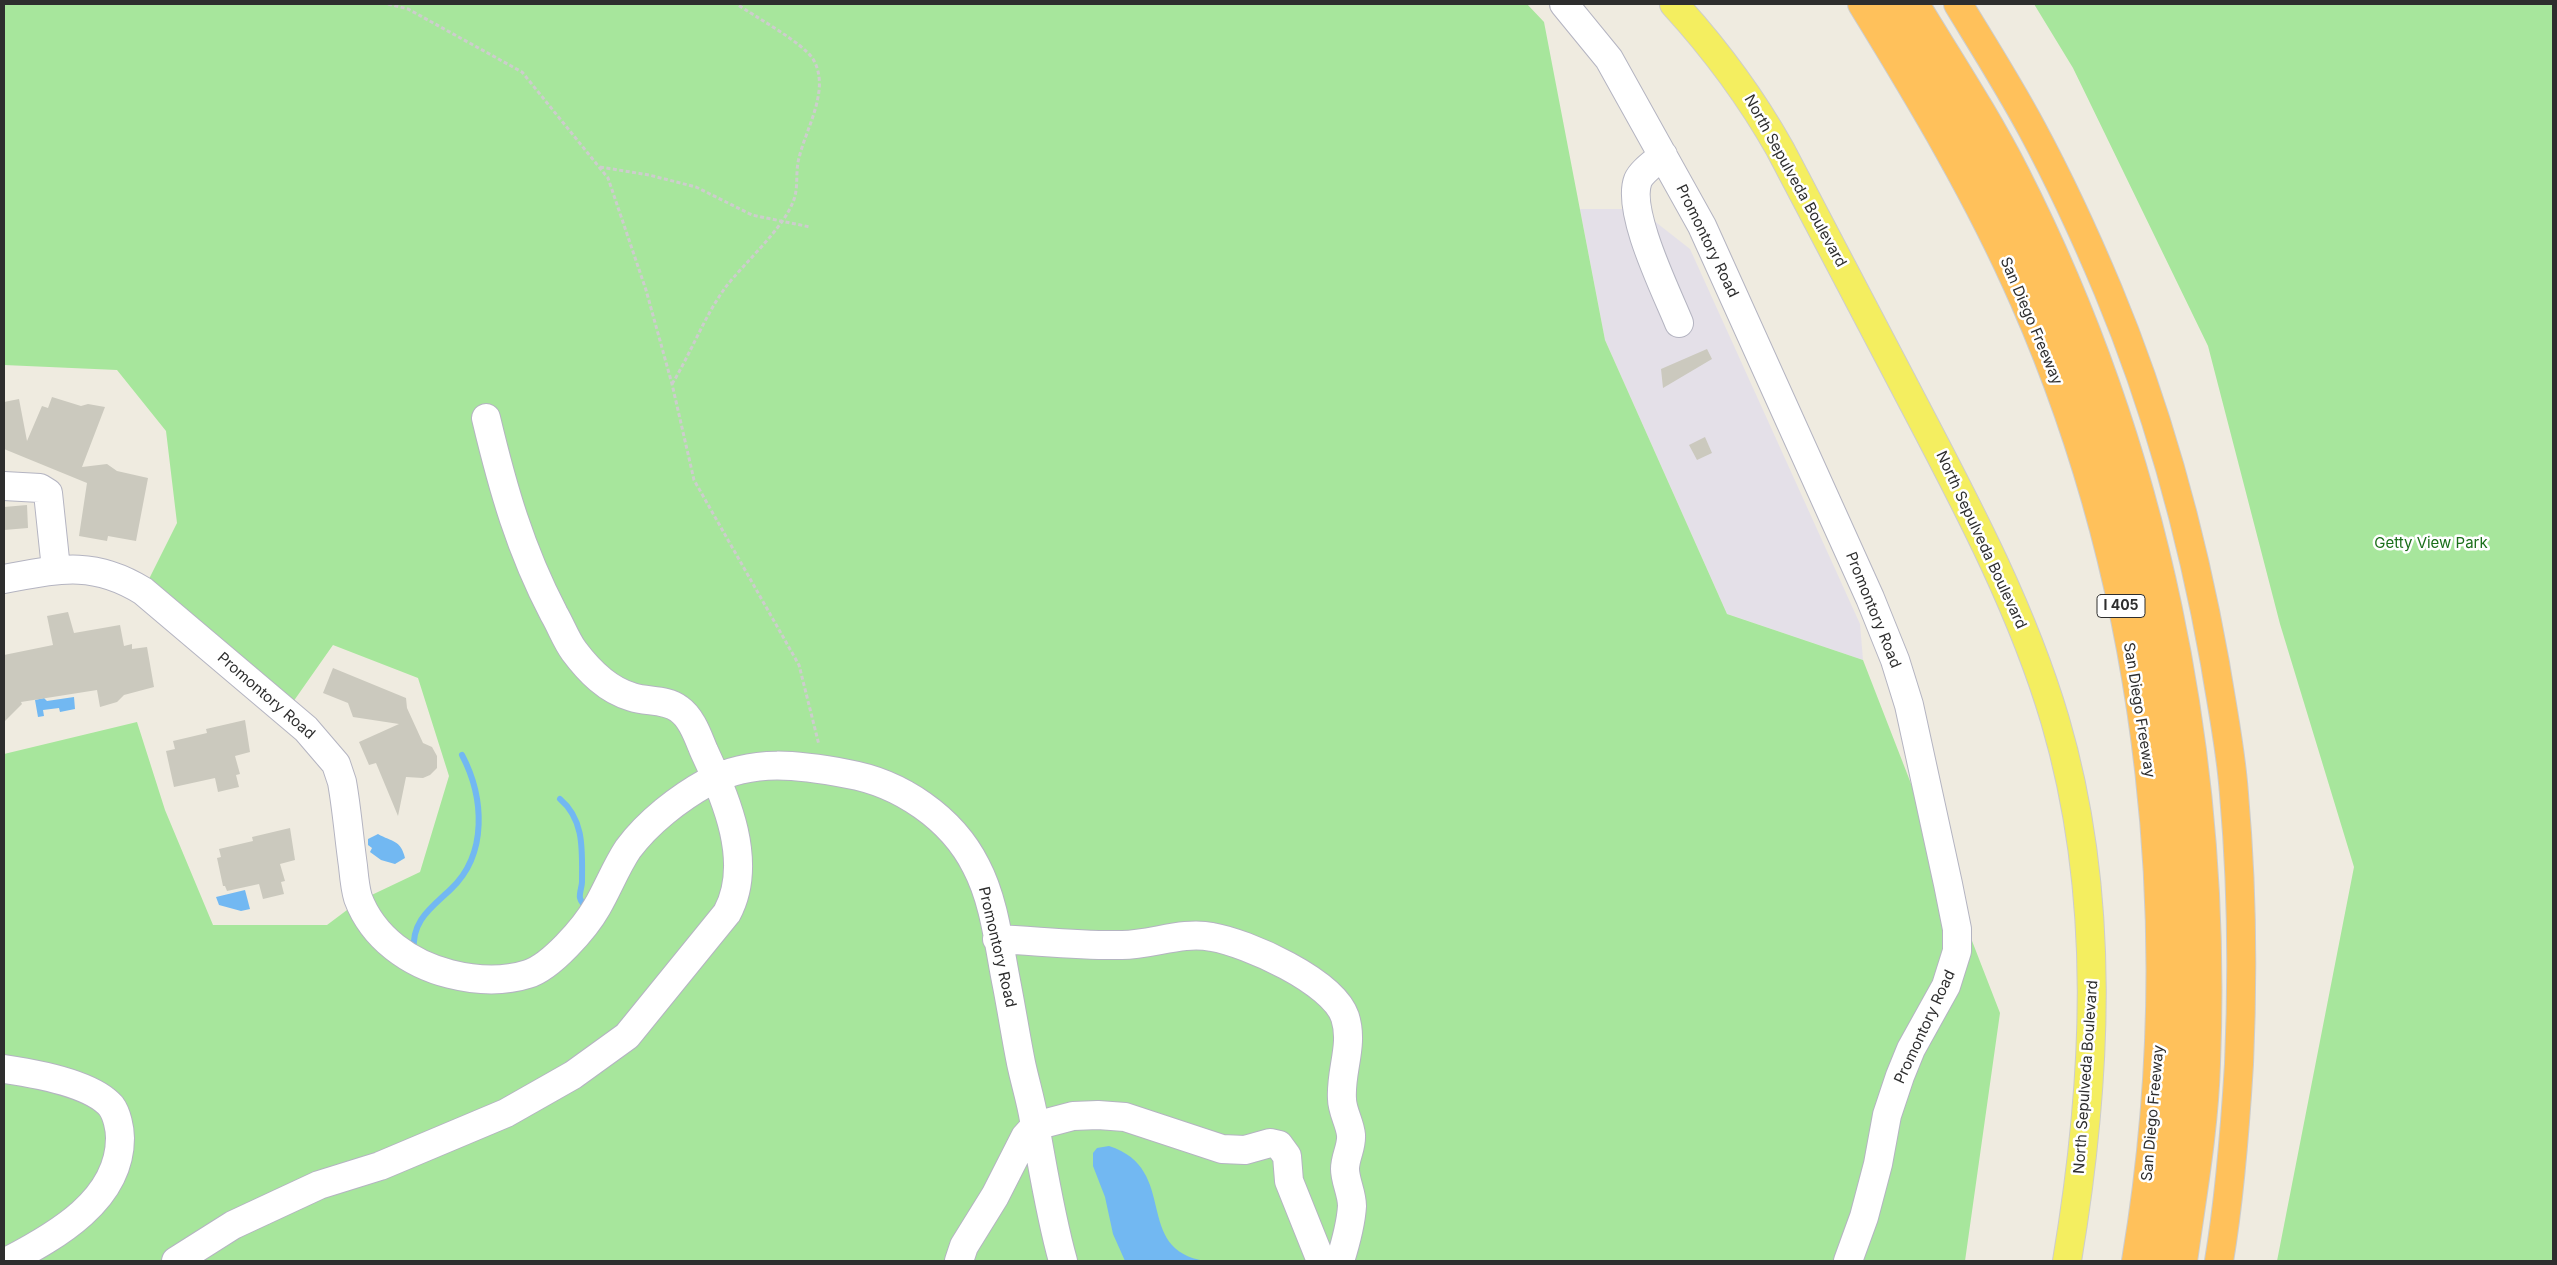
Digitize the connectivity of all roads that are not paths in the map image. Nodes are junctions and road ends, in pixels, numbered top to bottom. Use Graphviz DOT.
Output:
graph roads {
  1 [pos="1564,4"];
  2 [pos="1674,4"];
  3 [pos="1862,4"];
  4 [pos="1888,4"];
  5 [pos="1915,4"];
  6 [pos="1958,4"];
  7 [pos="1663,155"];
  8 [pos="1679,323"];
  9 [pos="486,418"];
  10 [pos="4,486"];
  11 [pos="56,569"];
  12 [pos="4,579"];
  13 [pos="716,778"];
  14 [pos="997,939"];
  15 [pos="4,1068"];
  16 [pos="1035,1126"];
  17 [pos="8,1261"];
  18 [pos="176,1261"];
  19 [pos="959,1261"];
  20 [pos="1063,1261"];
  21 [pos="1321,1261"];
  22 [pos="1340,1261"];
  23 [pos="1848,1261"];
  24 [pos="2067,1261"];
  25 [pos="2136,1261"];
  26 [pos="2161,1261"];
  27 [pos="2183,1261"];
  28 [pos="2219,1261"];
  1 -- 7 [label="street, Promontory Road"];
  2 -- 24 [label="main road, North Sepulveda Boulevard"];
  3 -- 25 [label="highway, San Diego Freeway / I 405"];
  4 -- 26 [label="highway"];
  5 -- 27 [label="highway"];
  6 -- 28 [label="highway"];
  7 -- 8 [label="street"];
  7 -- 23 [label="street, Promontory Road"];
  9 -- 13 [label="street"];
  10 -- 11 [label="street"];
  11 -- 12 [label="street, Promontory Road"];
  11 -- 13 [label="street, Promontory Road"];
  13 -- 14 [label="street, Promontory Road"];
  13 -- 18 [label="street"];
  14 -- 16 [label="street, Promontory Road"];
  14 -- 22 [label="street"];
  15 -- 17 [label="street"];
  16 -- 19 [label="street"];
  16 -- 20 [label="street, Promontory Road"];
  16 -- 21 [label="street"];
}
